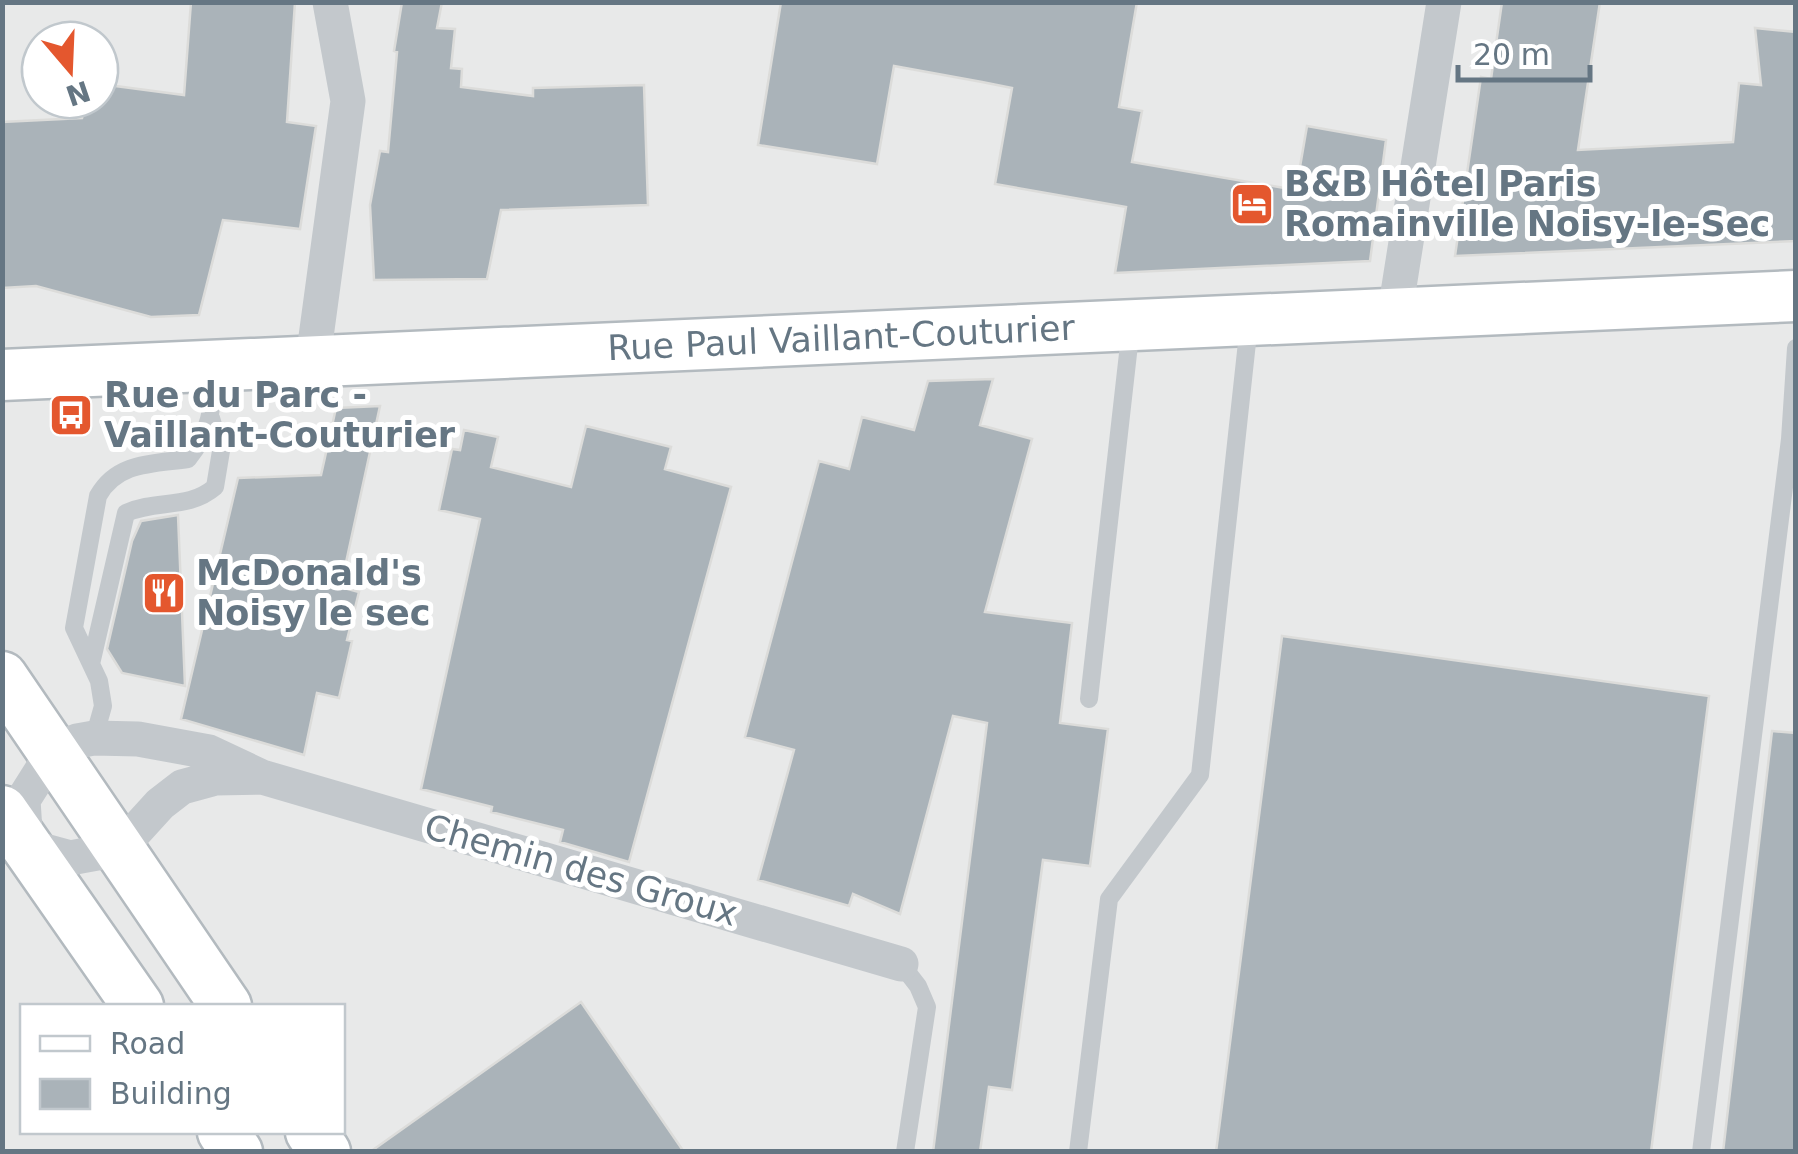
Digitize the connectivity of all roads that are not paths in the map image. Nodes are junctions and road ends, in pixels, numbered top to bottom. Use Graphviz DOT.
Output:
graph roads {
  1 [pos="330,2"];
  2 [pos="1444,2"];
  3 [pos="1796,296"];
  4 [pos="1395,312"];
  5 [pos="1250,319"];
  6 [pos="1132,324"];
  7 [pos="1796,348"];
  8 [pos="313,359"];
  9 [pos="213,364"];
  10 [pos="2,375"];
  11 [pos="212,418"];
  12 [pos="91,664"];
  13 [pos="2,676"];
  14 [pos="1089,699"];
  15 [pos="138,739"];
  16 [pos="74,745"];
  17 [pos="262,777"];
  18 [pos="160,804"];
  19 [pos="14,828"];
  20 [pos="119,849"];
  21 [pos="900,964"];
  22 [pos="137,1004"];
  23 [pos="225,1004"];
  24 [pos="905,1152"];
  25 [pos="1078,1152"];
  26 [pos="1701,1152"];
  1 -- 8 [label="street"];
  2 -- 4 [label="street"];
  3 -- 4 [label="main road, Rue Paul Vaillant-Couturier"];
  4 -- 5 [label="main road, Rue Paul Vaillant-Couturier"];
  5 -- 6 [label="main road, Rue Paul Vaillant-Couturier"];
  5 -- 25 [label="lane"];
  6 -- 8 [label="main road, Rue Paul Vaillant-Couturier"];
  6 -- 14 [label="lane"];
  7 -- 26 [label="lane"];
  8 -- 9 [label="main road, Rue Paul Vaillant-Couturier"];
  9 -- 10 [label="main road, Rue Paul Vaillant-Couturier"];
  9 -- 11 [label="lane"];
  11 -- 12 [label="lane"];
  11 -- 12 [label="lane"];
  12 -- 16 [label="lane"];
  13 -- 16 [label="main road"];
  15 -- 16 [label="street, Chemin des Groux"];
  15 -- 17 [label="street, Chemin des Groux"];
  15 -- 18 [label="street"];
  16 -- 19 [label="street"];
  16 -- 20 [label="main road"];
  17 -- 18 [label="street, Chemin des Groux"];
  17 -- 21 [label="street, Chemin des Groux"];
  18 -- 20 [label="street, Chemin des Groux"];
  19 -- 20 [label="street"];
  19 -- 22 [label="main road"];
  20 -- 23 [label="main road"];
  21 -- 24 [label="lane"];
}
